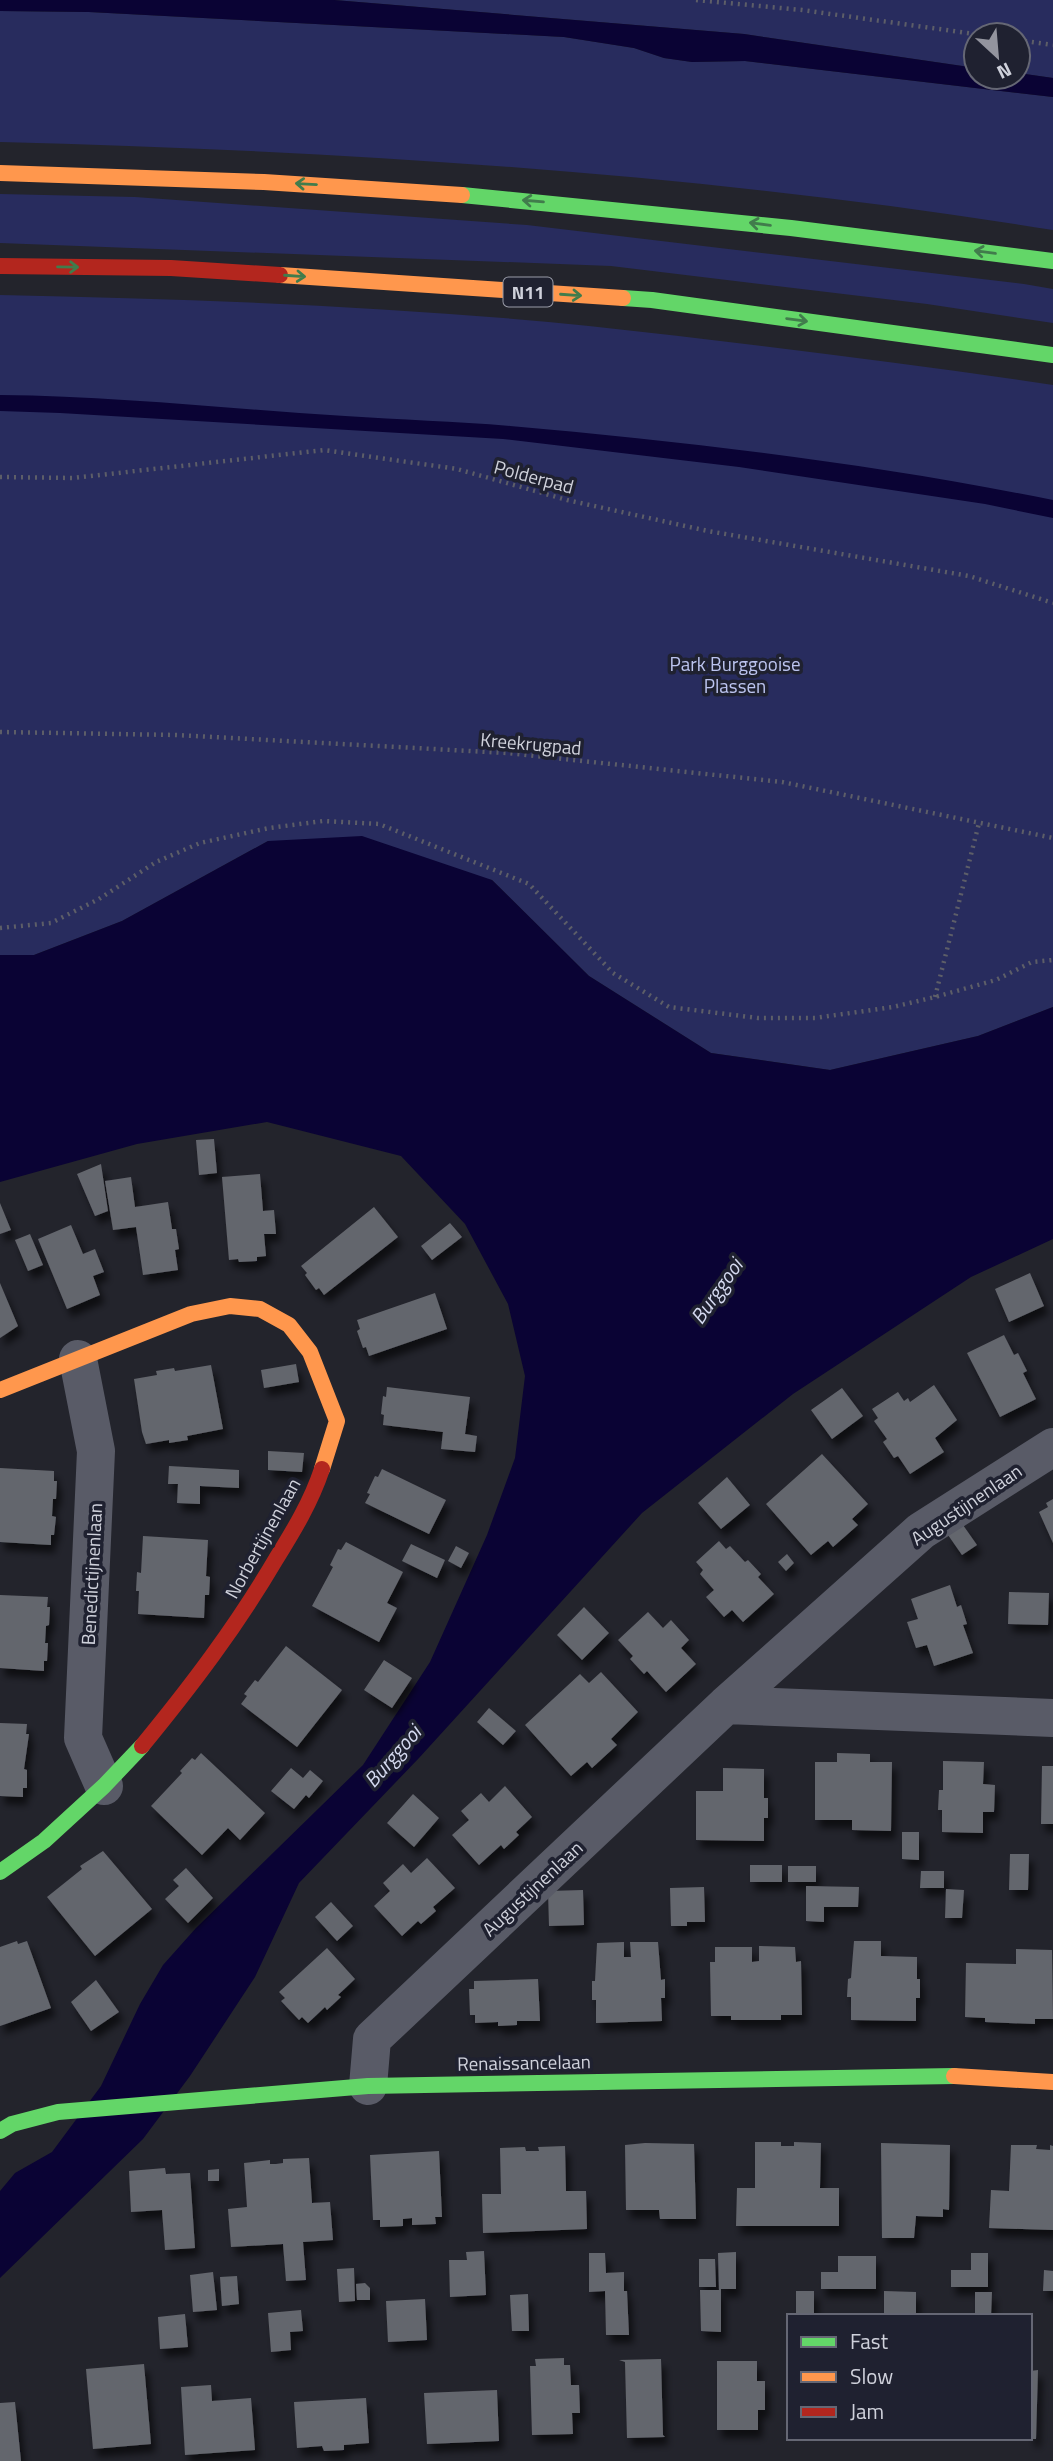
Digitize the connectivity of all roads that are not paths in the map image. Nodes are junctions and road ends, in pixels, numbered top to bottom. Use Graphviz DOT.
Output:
graph roads {
  1 [pos="0,173"];
  2 [pos="1053,261"];
  3 [pos="0,266"];
  4 [pos="1053,355"];
  5 [pos="78,1359"];
  6 [pos="0,1390"];
  7 [pos="1053,1447"];
  8 [pos="726,1705"];
  9 [pos="1053,1718"];
  10 [pos="104,1786"];
  11 [pos="0,1872"];
  12 [pos="1053,2082"];
  13 [pos="368,2086"];
  14 [pos="0,2131"];
  2 -- 1 [label="main road, one-way"];
  3 -- 4 [label="main road, N11, one-way"];
  5 -- 6 [label="main road, Norbertijnenlaan"];
  5 -- 10 [label="street, Benedictijnenlaan"];
  5 -- 10 [label="main road, Norbertijnenlaan"];
  7 -- 8 [label="street, Augustijnenlaan"];
  8 -- 9 [label="street"];
  8 -- 13 [label="street, Augustijnenlaan"];
  10 -- 11 [label="main road, Norbertijnenlaan"];
  12 -- 13 [label="main road, Renaissancelaan"];
  13 -- 14 [label="main road, Renaissancelaan"];
}
